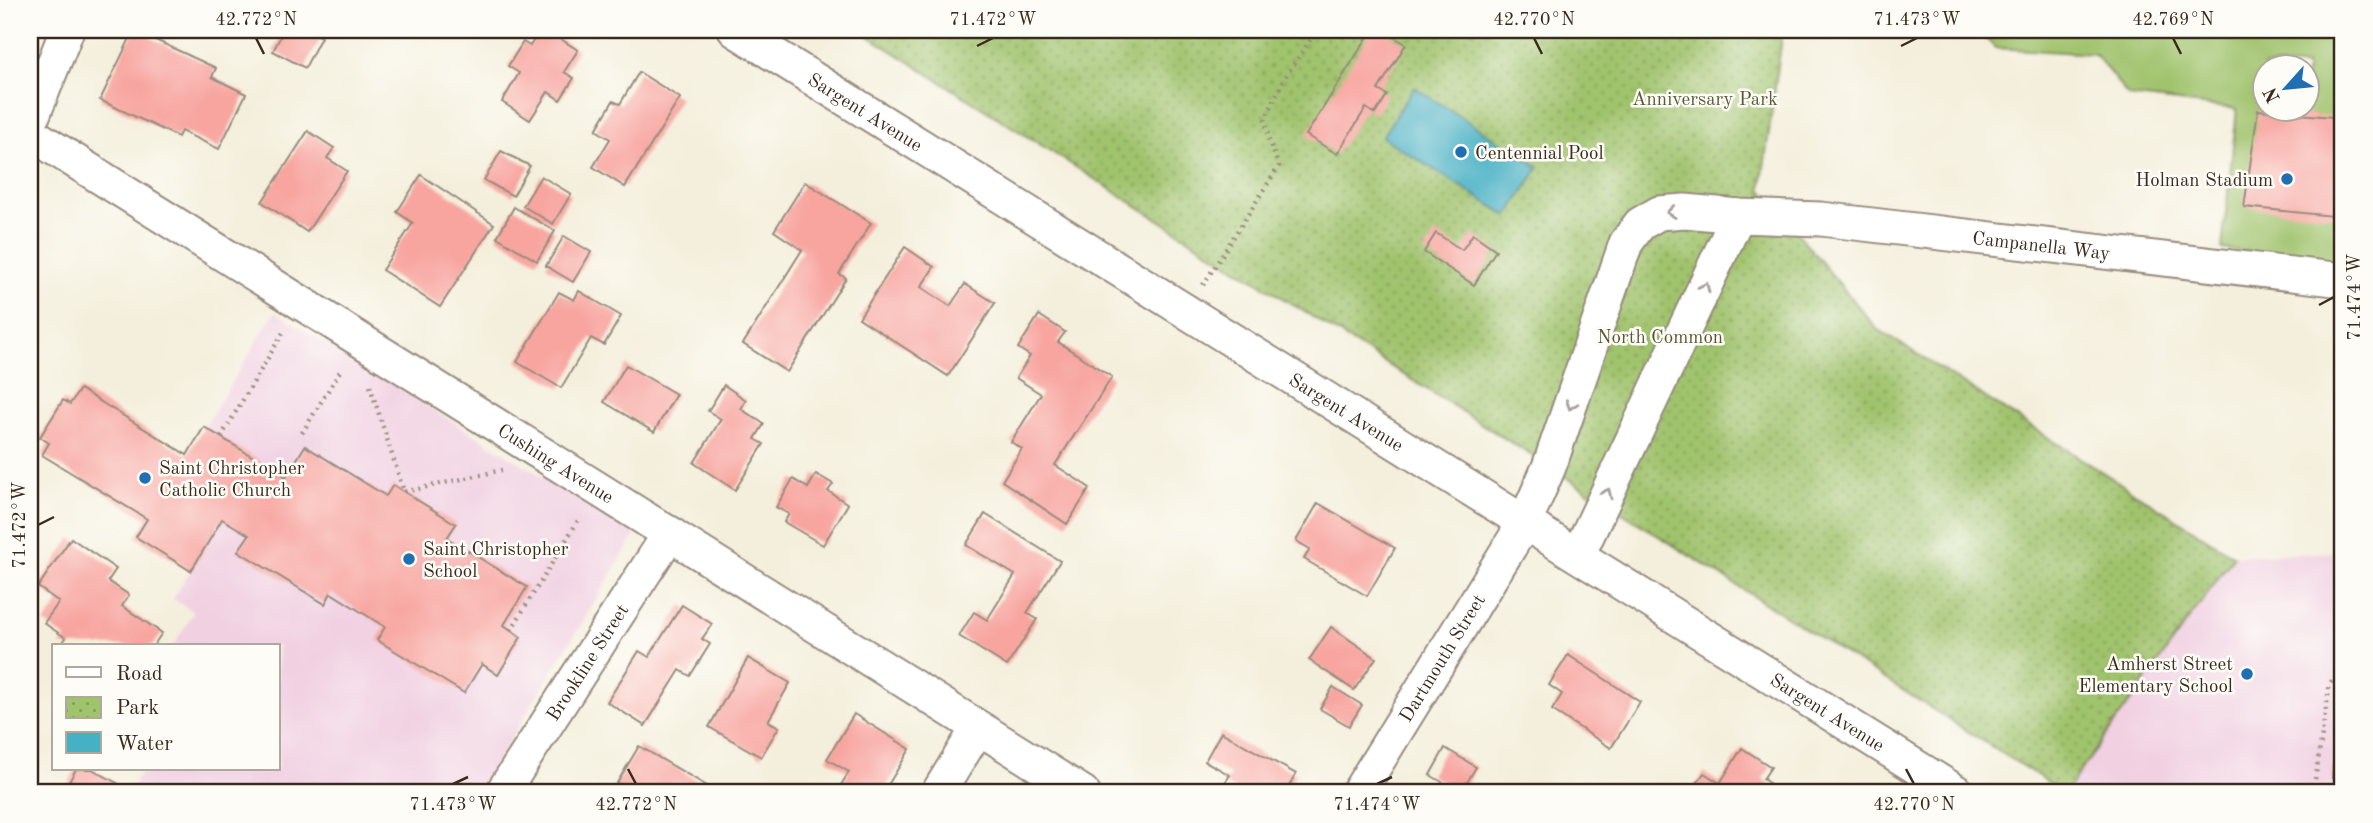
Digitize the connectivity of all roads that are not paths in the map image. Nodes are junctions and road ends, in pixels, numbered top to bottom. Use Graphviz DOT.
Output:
graph roads {
  1 [pos="67,30"];
  2 [pos="735,30"];
  3 [pos="782,42"];
  4 [pos="30,122"];
  5 [pos="30,133"];
  6 [pos="1738,216"];
  7 [pos="2343,280"];
  8 [pos="1525,522"];
  9 [pos="670,533"];
  10 [pos="1578,555"];
  11 [pos="978,728"];
  12 [pos="502,793"];
  13 [pos="938,793"];
  14 [pos="1083,793"];
  15 [pos="1358,793"];
  16 [pos="1958,793"];
  1 -- 4 [label="street"];
  2 -- 3 [label="street, Sargent Avenue"];
  3 -- 8 [label="street, Sargent Avenue"];
  5 -- 9 [label="street, Cushing Avenue"];
  6 -- 7 [label="street, Campanella Way"];
  6 -- 8 [label="street, Campanella Way, one-way"];
  10 -- 6 [label="street, one-way"];
  8 -- 10 [label="street, Sargent Avenue"];
  8 -- 15 [label="street, Dartmouth Street"];
  9 -- 11 [label="street, Cushing Avenue"];
  9 -- 12 [label="street, Brookline Street"];
  10 -- 16 [label="street, Sargent Avenue"];
  11 -- 13 [label="street"];
  11 -- 14 [label="street, Cushing Avenue"];
}
